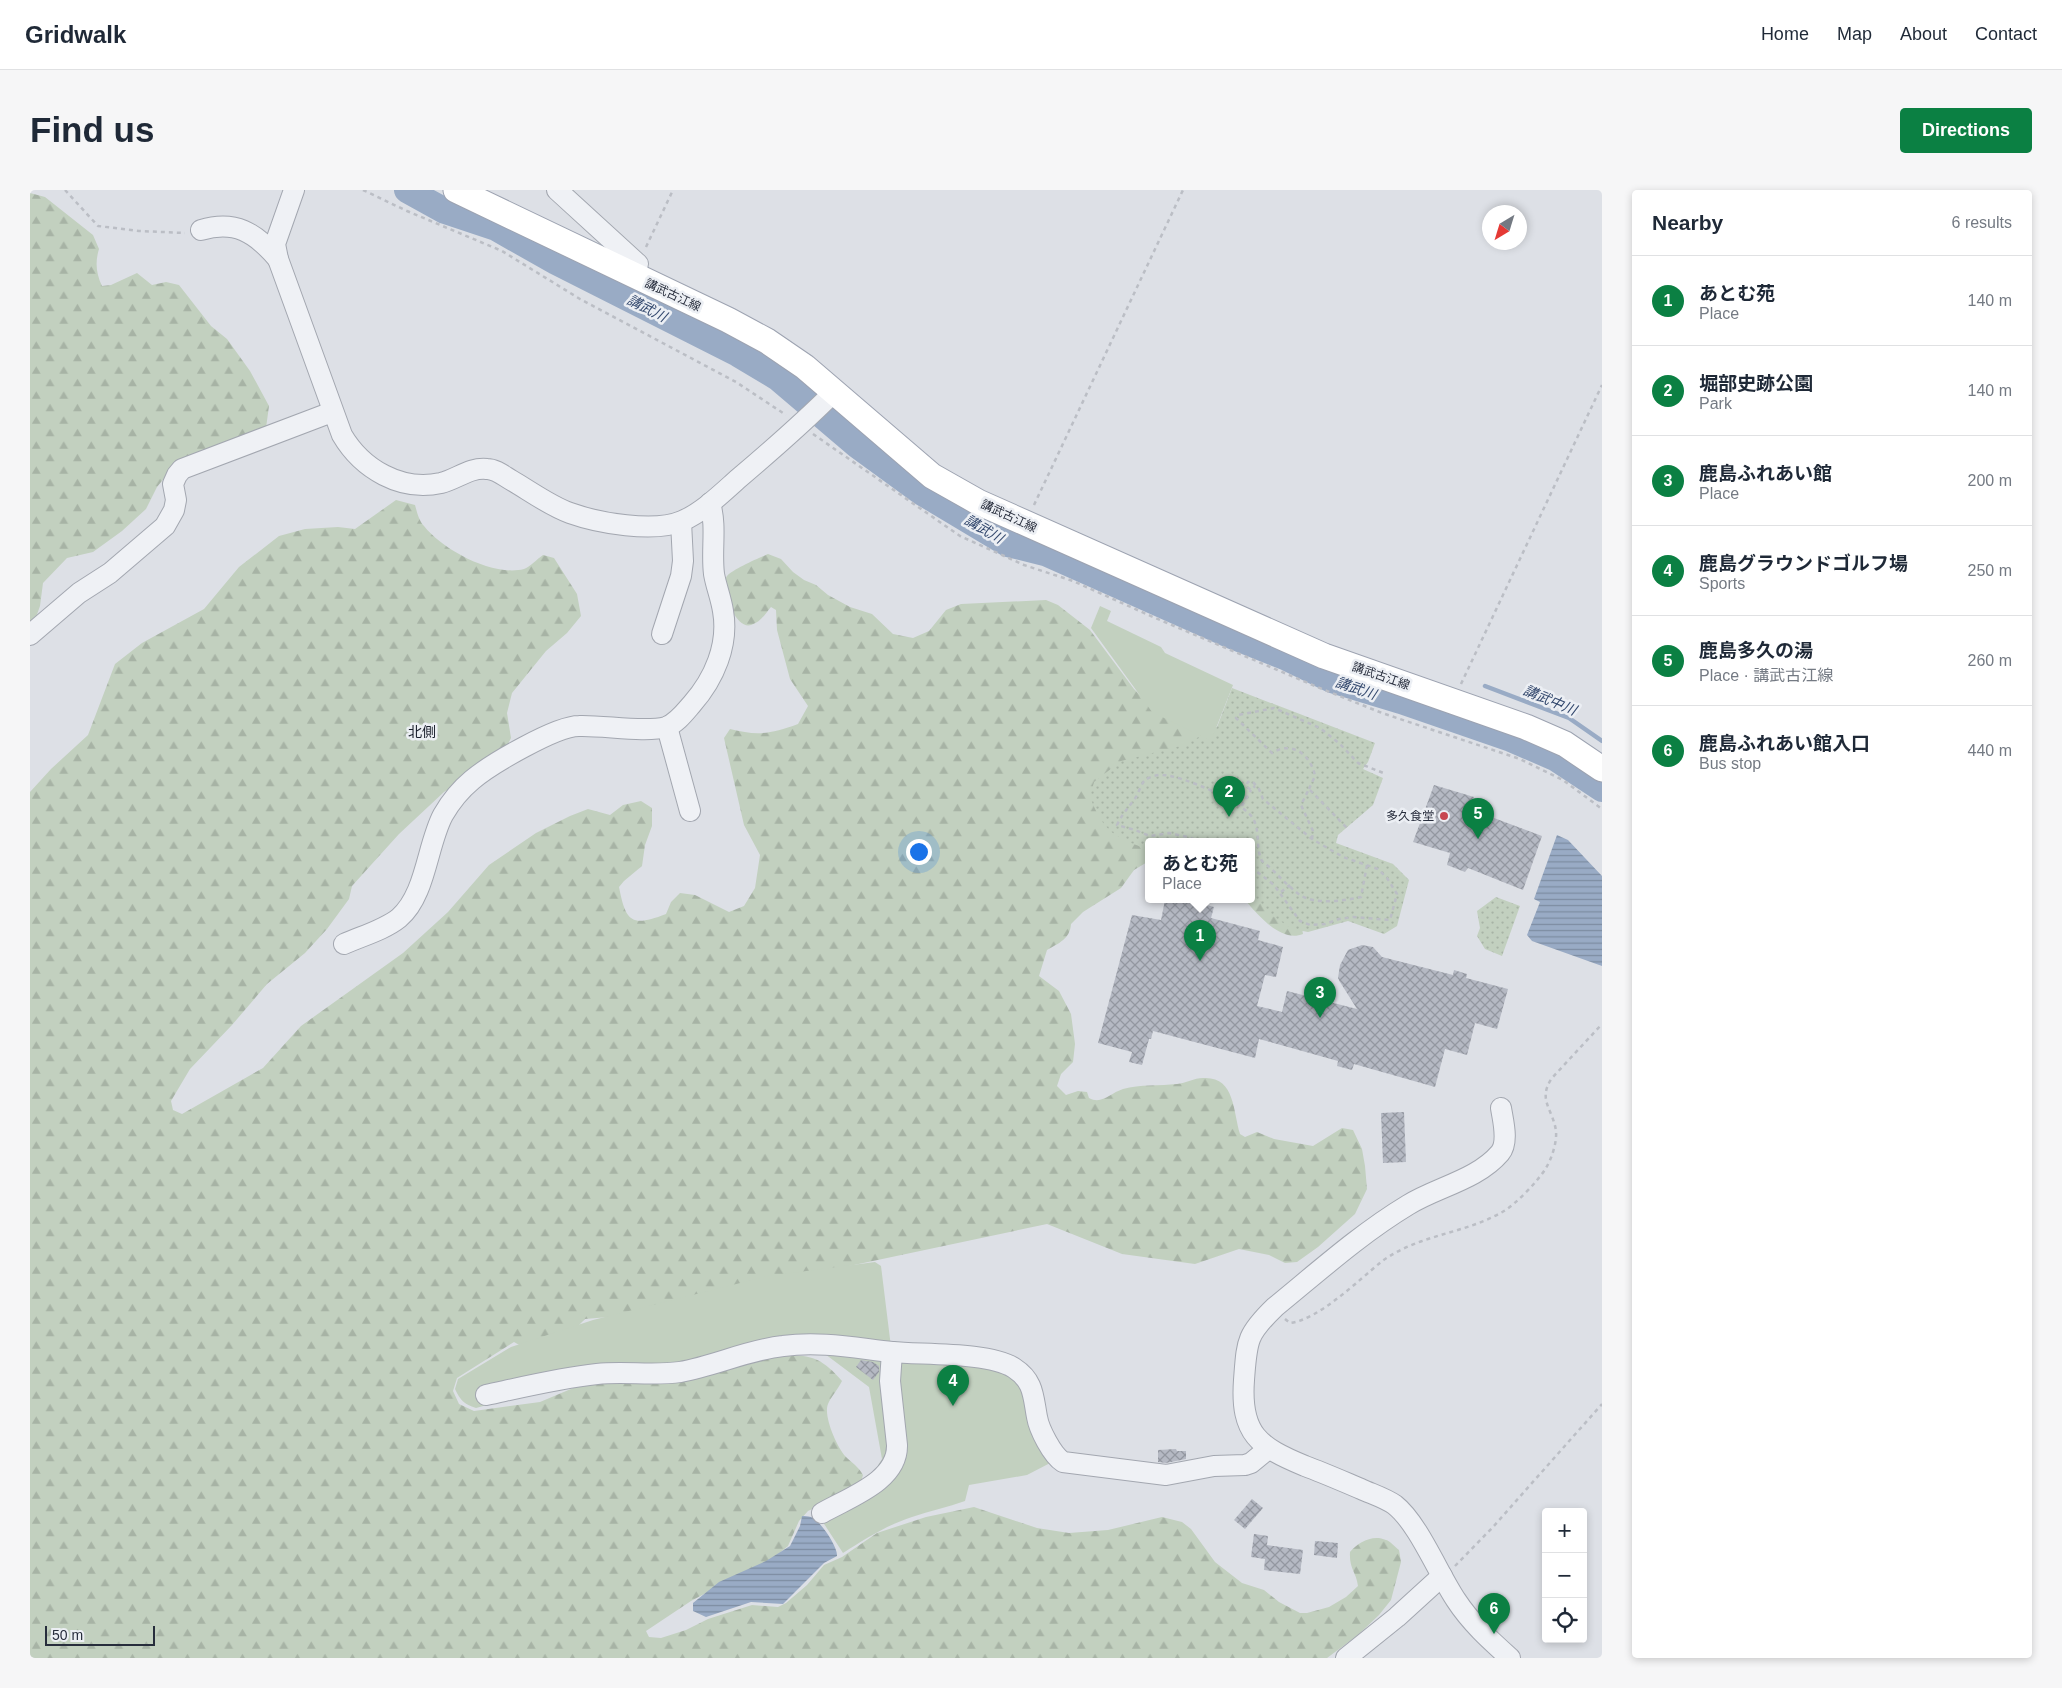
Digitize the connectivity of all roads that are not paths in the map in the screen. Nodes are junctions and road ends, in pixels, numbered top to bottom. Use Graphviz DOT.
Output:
graph roads {
  1 [pos="294,190"];
  2 [pos="456,190"];
  3 [pos="557,190"];
  4 [pos="201,230"];
  5 [pos="278,259"];
  6 [pos="638,264"];
  7 [pos="830,396"];
  8 [pos="332,412"];
  9 [pos="710,503"];
  10 [pos="681,522"];
  11 [pos="662,634"];
  12 [pos="30,635"];
  13 [pos="667,726"];
  14 [pos="1602,769"];
  15 [pos="690,811"];
  16 [pos="344,944"];
  17 [pos="1501,1108"];
  18 [pos="892,1352"];
  19 [pos="486,1395"];
  20 [pos="1268,1449"];
  21 [pos="822,1513"];
  22 [pos="1442,1576"];
  23 [pos="1346,1658"];
  24 [pos="1510,1658"];
  1 -- 5 [label="street"];
  2 -- 7 [label="main road, 講武古江線"];
  3 -- 6 [label="street"];
  4 -- 5 [label="street"];
  5 -- 8 [label="street"];
  7 -- 9 [label="street"];
  7 -- 14 [label="main road, 講武古江線"];
  8 -- 10 [label="street"];
  8 -- 12 [label="street"];
  9 -- 10 [label="street"];
  9 -- 13 [label="street"];
  10 -- 11 [label="street"];
  13 -- 15 [label="street"];
  13 -- 16 [label="street"];
  17 -- 20 [label="street"];
  18 -- 19 [label="street"];
  18 -- 20 [label="street"];
  18 -- 21 [label="street"];
  20 -- 22 [label="street"];
  22 -- 23 [label="street"];
  22 -- 24 [label="street"];
}
